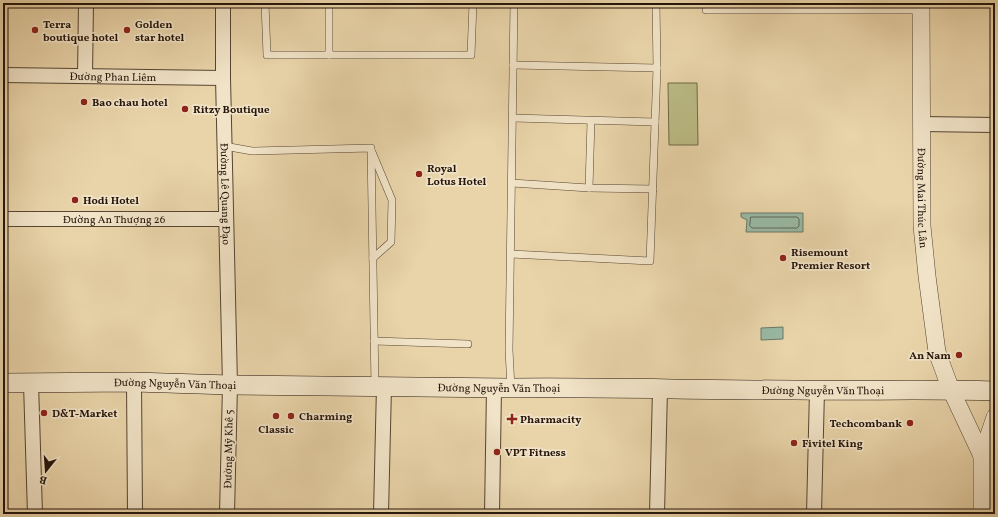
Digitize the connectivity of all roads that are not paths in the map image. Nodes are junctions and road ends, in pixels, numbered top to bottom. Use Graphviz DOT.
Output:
graph roads {
  1 [pos="86,3"];
  2 [pos="223,3"];
  3 [pos="265,3"];
  4 [pos="329,3"];
  5 [pos="472,3"];
  6 [pos="514,3"];
  7 [pos="656,3"];
  8 [pos="921,7"];
  9 [pos="706,10"];
  10 [pos="329,55"];
  11 [pos="513,65"];
  12 [pos="657,68"];
  13 [pos="3,75"];
  14 [pos="85,76"];
  15 [pos="223,78"];
  16 [pos="513,118"];
  17 [pos="591,121"];
  18 [pos="655,122"];
  19 [pos="921,124"];
  20 [pos="995,125"];
  21 [pos="224,146"];
  22 [pos="371,148"];
  23 [pos="512,183"];
  24 [pos="589,188"];
  25 [pos="653,189"];
  26 [pos="3,219"];
  27 [pos="226,219"];
  28 [pos="511,254"];
  29 [pos="373,258"];
  30 [pos="374,341"];
  31 [pos="468,344"];
  32 [pos="134,382"];
  33 [pos="3,383"];
  34 [pos="31,383"];
  35 [pos="230,385"];
  36 [pos="380,386"];
  37 [pos="502,388"];
  38 [pos="660,389"];
  39 [pos="818,390"];
  40 [pos="951,390"];
  41 [pos="995,391"];
  42 [pos="995,417"];
  43 [pos="982,456"];
  44 [pos="34,514"];
  45 [pos="135,514"];
  46 [pos="227,514"];
  47 [pos="381,514"];
  48 [pos="492,514"];
  49 [pos="657,514"];
  50 [pos="814,514"];
  51 [pos="982,514"];
  1 -- 14 [label="street"];
  2 -- 15 [label="street, Đường Lê Quang Đạo"];
  3 -- 10 [label="lane"];
  4 -- 10 [label="lane"];
  5 -- 10 [label="lane"];
  6 -- 11 [label="lane"];
  7 -- 12 [label="lane"];
  8 -- 9 [label="lane"];
  8 -- 19 [label="street, Đường Mai Thúc Lân"];
  11 -- 12 [label="lane"];
  11 -- 16 [label="lane"];
  12 -- 18 [label="lane"];
  13 -- 14 [label="street, Đường Phan Liêm"];
  14 -- 15 [label="street, Đường Phan Liêm"];
  15 -- 21 [label="street, Đường Lê Quang Đạo"];
  16 -- 17 [label="lane"];
  16 -- 23 [label="lane"];
  17 -- 18 [label="lane"];
  17 -- 24 [label="lane"];
  18 -- 25 [label="lane"];
  19 -- 20 [label="street"];
  19 -- 40 [label="street, Đường Mai Thúc Lân"];
  21 -- 22 [label="lane"];
  21 -- 27 [label="street, Đường Lê Quang Đạo"];
  22 -- 29 [label="lane"];
  22 -- 29 [label="lane"];
  23 -- 24 [label="lane"];
  23 -- 28 [label="lane"];
  24 -- 25 [label="lane"];
  25 -- 28 [label="lane"];
  26 -- 27 [label="street, Đường An Thượng 26"];
  27 -- 35 [label="street, Đường Lê Quang Đạo"];
  28 -- 37 [label="lane"];
  29 -- 30 [label="lane"];
  30 -- 31 [label="lane"];
  30 -- 36 [label="lane"];
  32 -- 34 [label="main road, Đường Nguyễn Văn Thoại"];
  32 -- 35 [label="main road, Đường Nguyễn Văn Thoại"];
  32 -- 45 [label="street"];
  33 -- 34 [label="main road, Đường Nguyễn Văn Thoại"];
  34 -- 44 [label="street"];
  35 -- 36 [label="main road, Đường Nguyễn Văn Thoại"];
  35 -- 46 [label="street, Đường Mỹ Khê 5"];
  36 -- 37 [label="main road, Đường Nguyễn Văn Thoại"];
  36 -- 47 [label="street"];
  37 -- 38 [label="main road, Đường Nguyễn Văn Thoại"];
  37 -- 48 [label="street"];
  38 -- 39 [label="main road, Đường Nguyễn Văn Thoại"];
  38 -- 49 [label="street"];
  39 -- 40 [label="main road, Đường Nguyễn Văn Thoại"];
  39 -- 50 [label="street"];
  40 -- 41 [label="main road, Đường Nguyễn Văn Thoại"];
  40 -- 43 [label="street, Đường Mai Thúc Lân"];
  42 -- 43 [label="street"];
  43 -- 51 [label="street"];
}
